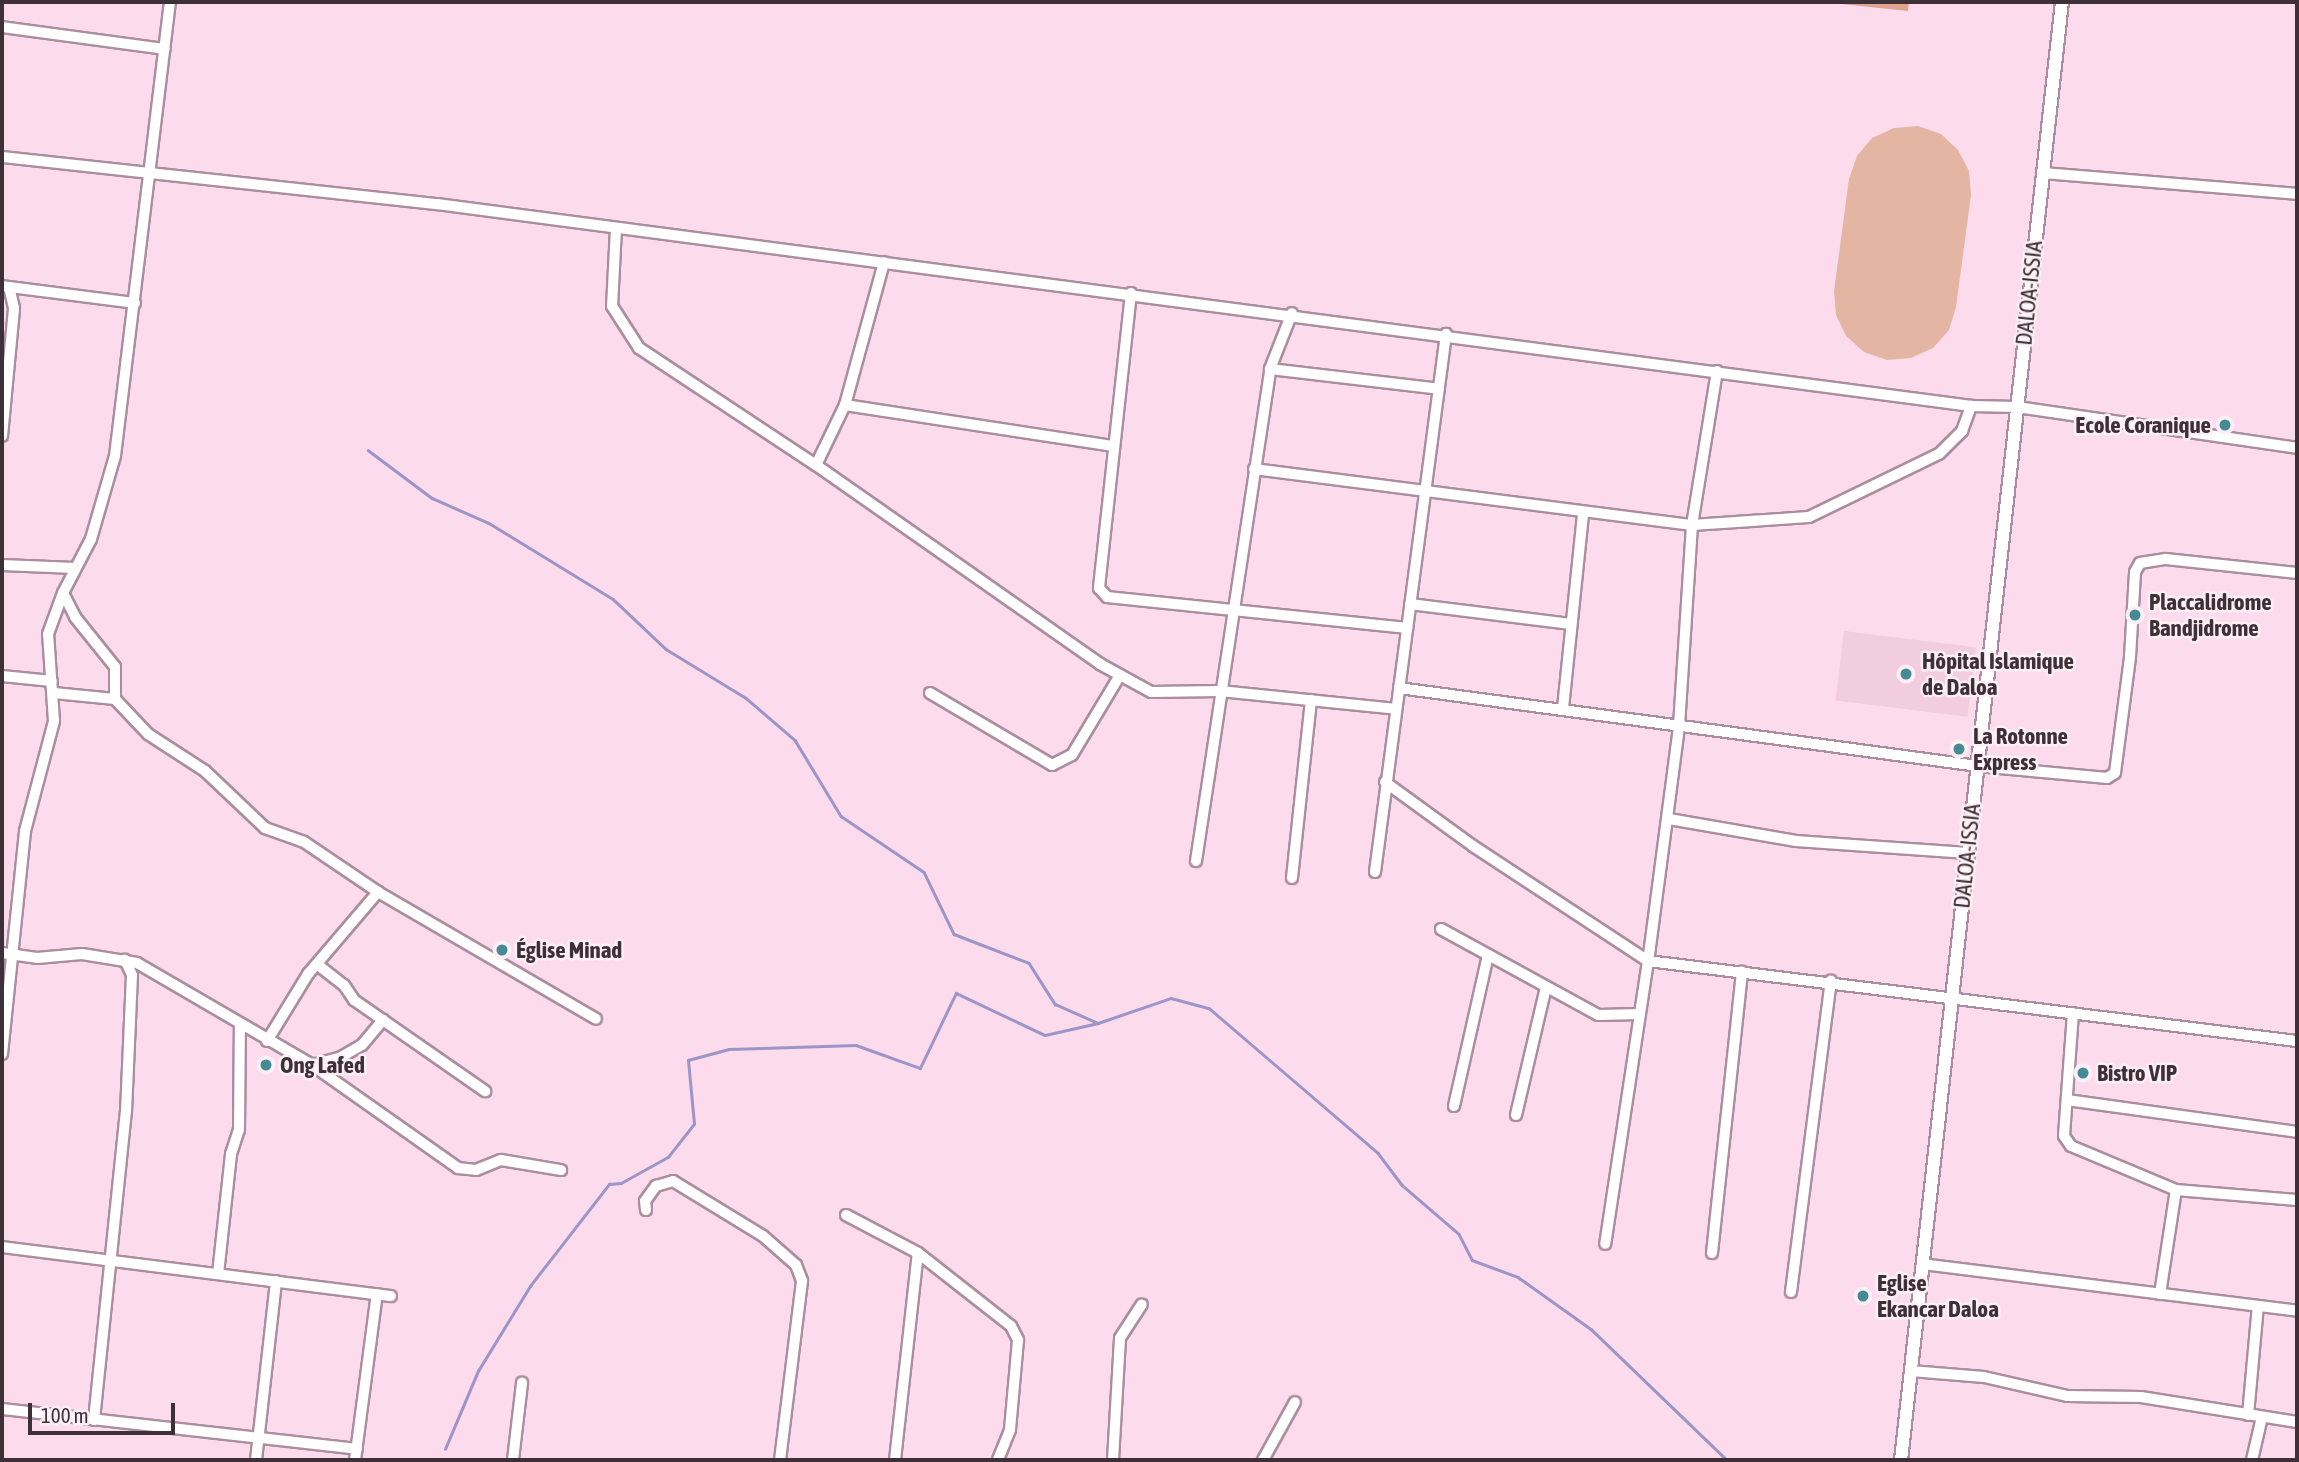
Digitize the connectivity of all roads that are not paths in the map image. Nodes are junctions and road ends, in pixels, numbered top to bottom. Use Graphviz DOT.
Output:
graph roads {
  1 [pos="170,2"];
  2 [pos="2062,2"];
  3 [pos="2,27"];
  4 [pos="165,49"];
  5 [pos="2,157"];
  6 [pos="153,171"];
  7 [pos="2042,173"];
  8 [pos="2297,194"];
  9 [pos="615,228"];
  10 [pos="884,262"];
  11 [pos="6,288"];
  12 [pos="1131,293"];
  13 [pos="135,303"];
  14 [pos="1292,313"];
  15 [pos="1446,334"];
  16 [pos="1270,369"];
  17 [pos="1717,371"];
  18 [pos="1439,389"];
  19 [pos="845,405"];
  20 [pos="1971,406"];
  21 [pos="2017,407"];
  22 [pos="2,436"];
  23 [pos="1114,446"];
  24 [pos="2297,448"];
  25 [pos="816,465"];
  26 [pos="1254,469"];
  27 [pos="1425,489"];
  28 [pos="1583,514"];
  29 [pos="1692,525"];
  30 [pos="2,565"];
  31 [pos="75,568"];
  32 [pos="2297,573"];
  33 [pos="62,593"];
  34 [pos="1410,604"];
  35 [pos="1232,609"];
  36 [pos="1571,624"];
  37 [pos="1407,628"];
  38 [pos="1120,675"];
  39 [pos="2,676"];
  40 [pos="52,681"];
  41 [pos="1399,688"];
  42 [pos="1220,691"];
  43 [pos="54,693"];
  44 [pos="930,693"];
  45 [pos="115,699"];
  46 [pos="1311,700"];
  47 [pos="1563,708"];
  48 [pos="1396,709"];
  49 [pos="1679,727"];
  50 [pos="1978,766"];
  51 [pos="1385,782"];
  52 [pos="1669,819"];
  53 [pos="1968,853"];
  54 [pos="1196,861"];
  55 [pos="1375,872"];
  56 [pos="1292,878"];
  57 [pos="378,892"];
  58 [pos="1441,929"];
  59 [pos="7,954"];
  60 [pos="1488,955"];
  61 [pos="125,960"];
  62 [pos="1648,961"];
  63 [pos="318,965"];
  64 [pos="1742,972"];
  65 [pos="1830,981"];
  66 [pos="1546,987"];
  67 [pos="1952,995"];
  68 [pos="2073,1013"];
  69 [pos="1640,1014"];
  70 [pos="596,1019"];
  71 [pos="383,1020"];
  72 [pos="240,1025"];
  73 [pos="267,1041"];
  74 [pos="2297,1041"];
  75 [pos="2,1054"];
  76 [pos="312,1065"];
  77 [pos="485,1091"];
  78 [pos="2067,1100"];
  79 [pos="1454,1106"];
  80 [pos="1516,1115"];
  81 [pos="2297,1132"];
  82 [pos="561,1170"];
  83 [pos="2176,1190"];
  84 [pos="2297,1200"];
  85 [pos="646,1210"];
  86 [pos="846,1215"];
  87 [pos="1605,1244"];
  88 [pos="2,1247"];
  89 [pos="918,1253"];
  90 [pos="1712,1253"];
  91 [pos="113,1261"];
  92 [pos="1922,1264"];
  93 [pos="218,1273"];
  94 [pos="276,1281"];
  95 [pos="1791,1292"];
  96 [pos="377,1294"];
  97 [pos="2160,1294"];
  98 [pos="391,1296"];
  99 [pos="1142,1304"];
  100 [pos="2258,1306"];
  101 [pos="2297,1311"];
  102 [pos="1911,1371"];
  103 [pos="522,1383"];
  104 [pos="1295,1402"];
  105 [pos="2,1409"];
  106 [pos="2248,1415"];
  107 [pos="2262,1417"];
  108 [pos="94,1420"];
  109 [pos="2297,1422"];
  110 [pos="258,1438"];
  111 [pos="356,1455"];
  112 [pos="256,1460"];
  113 [pos="513,1460"];
  114 [pos="780,1460"];
  115 [pos="895,1460"];
  116 [pos="998,1460"];
  117 [pos="1113,1460"];
  118 [pos="1263,1460"];
  119 [pos="1901,1460"];
  120 [pos="2252,1460"];
  1 -- 4 [label="street"];
  2 -- 7 [label="main road, DALOA-ISSIA"];
  3 -- 4 [label="street"];
  4 -- 6 [label="street"];
  5 -- 6 [label="street"];
  6 -- 9 [label="street"];
  6 -- 13 [label="street"];
  7 -- 8 [label="street"];
  7 -- 21 [label="main road, DALOA-ISSIA"];
  9 -- 10 [label="street"];
  9 -- 25 [label="street"];
  10 -- 12 [label="street"];
  10 -- 19 [label="street"];
  11 -- 13 [label="street"];
  11 -- 22 [label="street"];
  12 -- 14 [label="street"];
  12 -- 23 [label="street"];
  13 -- 31 [label="street"];
  14 -- 15 [label="street"];
  14 -- 16 [label="street"];
  15 -- 17 [label="street"];
  15 -- 18 [label="street"];
  16 -- 18 [label="street"];
  16 -- 26 [label="street"];
  17 -- 20 [label="street"];
  17 -- 29 [label="street"];
  18 -- 27 [label="street"];
  19 -- 23 [label="street"];
  19 -- 25 [label="street"];
  20 -- 21 [label="street"];
  20 -- 29 [label="street"];
  21 -- 24 [label="street"];
  21 -- 50 [label="main road, DALOA-ISSIA"];
  23 -- 35 [label="street"];
  25 -- 38 [label="street"];
  26 -- 27 [label="street"];
  26 -- 35 [label="street"];
  27 -- 28 [label="street"];
  27 -- 34 [label="street"];
  28 -- 29 [label="street"];
  28 -- 36 [label="street"];
  29 -- 49 [label="street"];
  30 -- 31 [label="street"];
  31 -- 33 [label="street"];
  32 -- 50 [label="street"];
  33 -- 40 [label="street"];
  33 -- 45 [label="street"];
  34 -- 36 [label="street"];
  34 -- 37 [label="street"];
  35 -- 37 [label="street"];
  35 -- 42 [label="street"];
  36 -- 47 [label="street"];
  37 -- 41 [label="street"];
  38 -- 42 [label="street"];
  38 -- 44 [label="street"];
  39 -- 40 [label="street"];
  40 -- 43 [label="street"];
  41 -- 47 [label="street"];
  41 -- 48 [label="street"];
  42 -- 46 [label="street"];
  42 -- 54 [label="street"];
  43 -- 45 [label="street"];
  43 -- 59 [label="street"];
  45 -- 57 [label="street"];
  46 -- 48 [label="street"];
  46 -- 56 [label="street"];
  47 -- 49 [label="street"];
  48 -- 51 [label="street"];
  49 -- 50 [label="street"];
  49 -- 52 [label="street"];
  50 -- 53 [label="main road, DALOA-ISSIA"];
  51 -- 55 [label="street"];
  51 -- 62 [label="street"];
  52 -- 53 [label="street"];
  52 -- 62 [label="street"];
  53 -- 67 [label="main road, DALOA-ISSIA"];
  57 -- 63 [label="street"];
  57 -- 70 [label="street"];
  58 -- 60 [label="street"];
  59 -- 61 [label="street"];
  59 -- 75 [label="street"];
  60 -- 66 [label="street"];
  60 -- 79 [label="street"];
  61 -- 72 [label="street"];
  61 -- 91 [label="street"];
  62 -- 64 [label="street"];
  62 -- 69 [label="street"];
  63 -- 71 [label="street"];
  63 -- 73 [label="street"];
  64 -- 65 [label="street"];
  64 -- 90 [label="street"];
  65 -- 67 [label="street"];
  65 -- 95 [label="street"];
  66 -- 69 [label="street"];
  66 -- 80 [label="street"];
  67 -- 68 [label="street"];
  67 -- 92 [label="main road, DALOA-ISSIA"];
  68 -- 74 [label="street"];
  68 -- 78 [label="street"];
  69 -- 87 [label="street"];
  71 -- 76 [label="street"];
  71 -- 77 [label="street"];
  72 -- 73 [label="street"];
  72 -- 93 [label="street"];
  73 -- 76 [label="street"];
  76 -- 82 [label="street"];
  78 -- 81 [label="street"];
  78 -- 83 [label="street"];
  83 -- 84 [label="street"];
  83 -- 97 [label="street"];
  85 -- 114 [label="street"];
  86 -- 89 [label="street"];
  88 -- 91 [label="street"];
  89 -- 115 [label="street"];
  89 -- 116 [label="street"];
  91 -- 93 [label="street"];
  91 -- 108 [label="street"];
  92 -- 97 [label="street"];
  92 -- 102 [label="main road, DALOA-ISSIA"];
  93 -- 94 [label="street"];
  94 -- 96 [label="street"];
  94 -- 110 [label="street"];
  96 -- 98 [label="street"];
  96 -- 111 [label="street"];
  97 -- 100 [label="street"];
  99 -- 117 [label="street"];
  100 -- 101 [label="street"];
  100 -- 106 [label="street"];
  102 -- 106 [label="street"];
  102 -- 119 [label="main road, DALOA-ISSIA"];
  103 -- 113 [label="street"];
  104 -- 118 [label="street"];
  105 -- 108 [label="street"];
  106 -- 107 [label="street"];
  107 -- 109 [label="street"];
  107 -- 120 [label="street"];
  108 -- 110 [label="street"];
  110 -- 111 [label="street"];
  110 -- 112 [label="street"];
}
